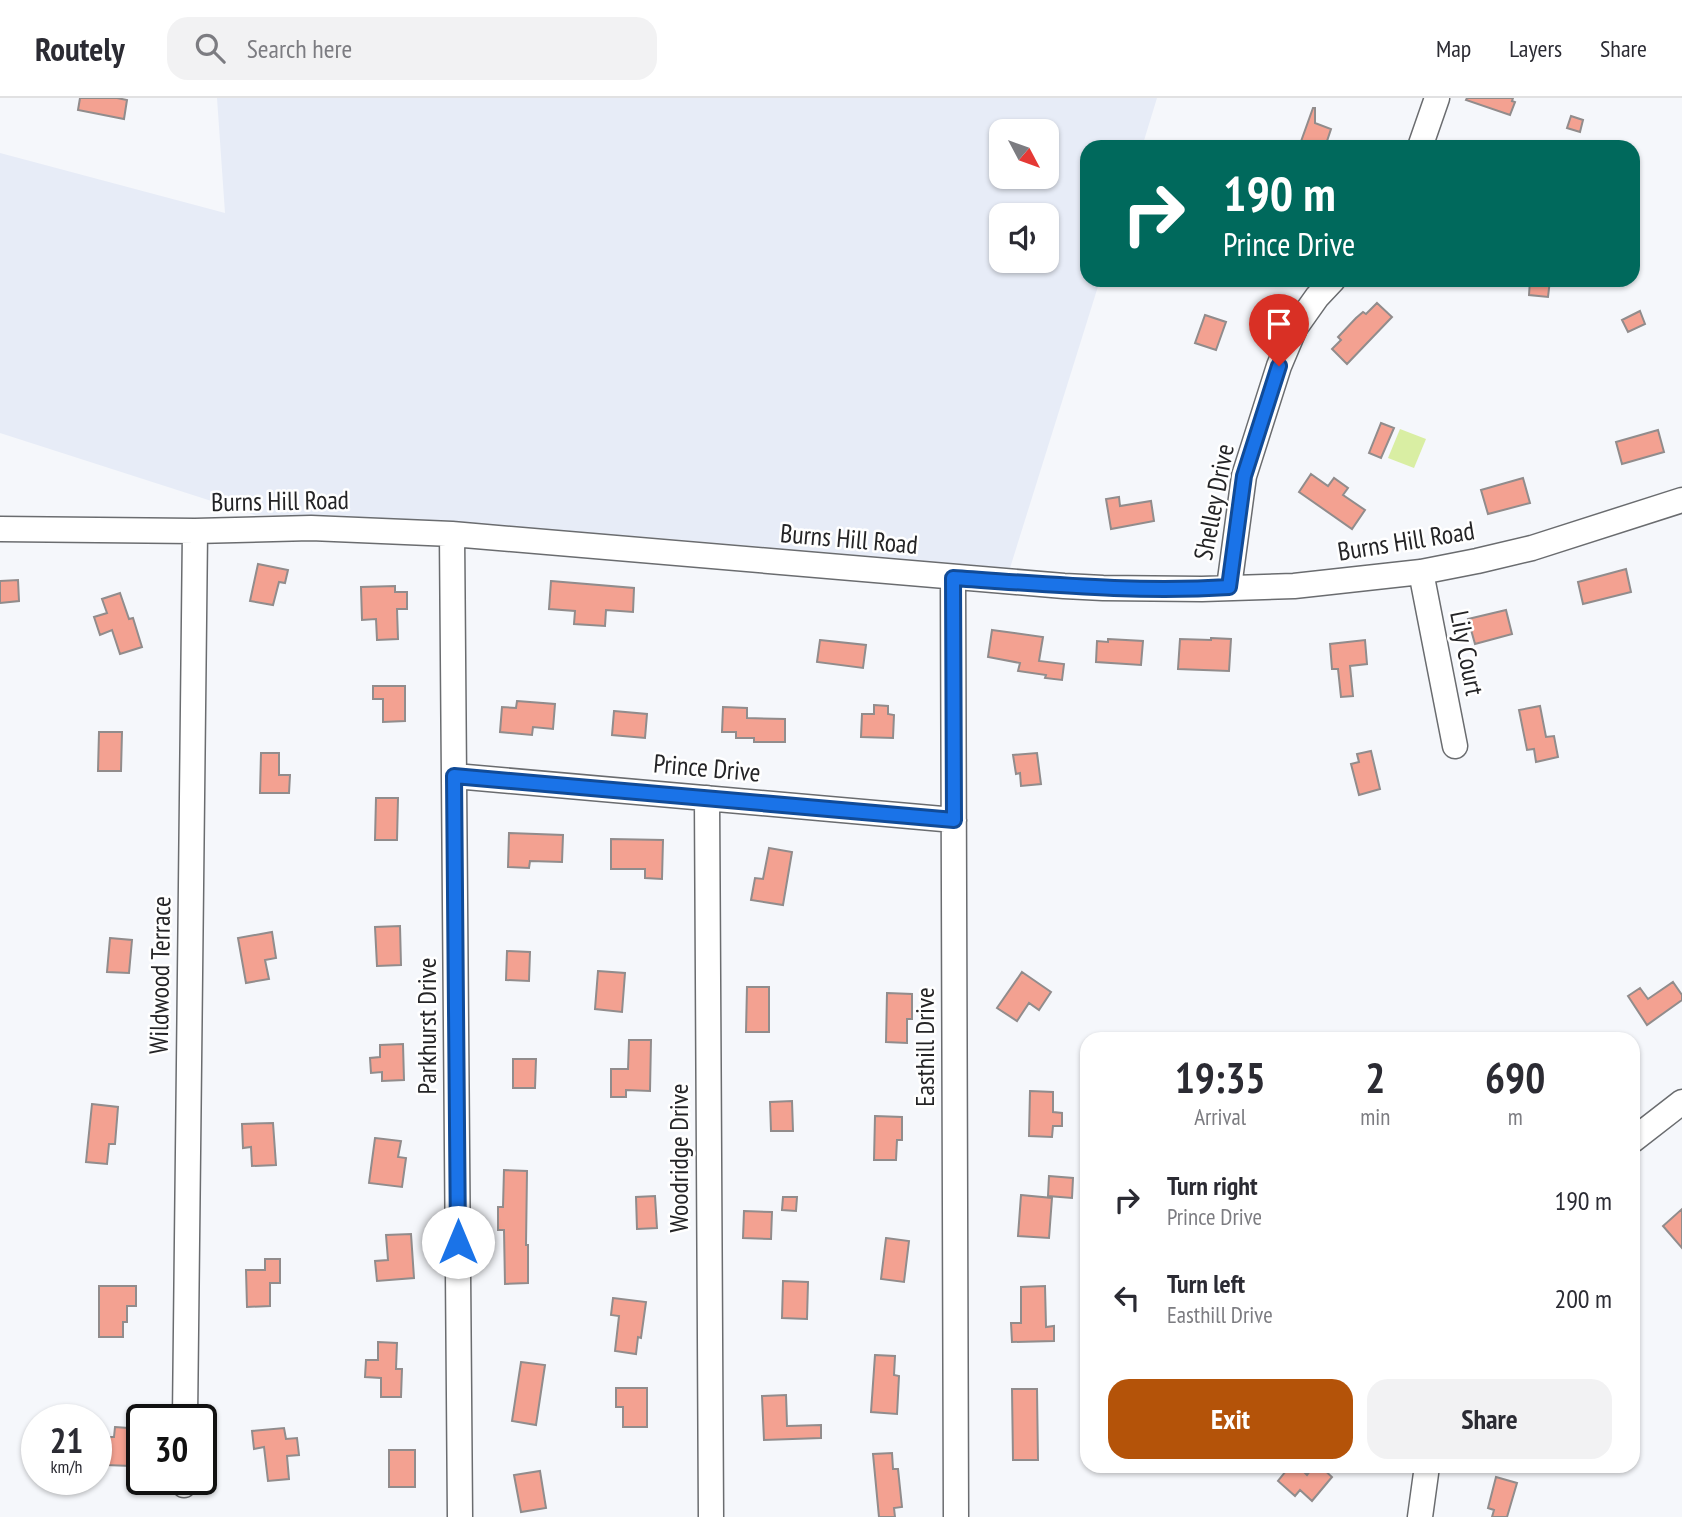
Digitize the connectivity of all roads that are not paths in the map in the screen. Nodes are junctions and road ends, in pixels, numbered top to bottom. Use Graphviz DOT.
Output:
graph roads {
  1 [pos="1437,98"];
  2 [pos="1422,140"];
  3 [pos="1326,287"];
  4 [pos="1682,500"];
  5 [pos="0,528"];
  6 [pos="195,531"];
  7 [pos="453,534"];
  8 [pos="1421,572"];
  9 [pos="953,578"];
  10 [pos="1229,587"];
  11 [pos="1455,746"];
  12 [pos="454,776"];
  13 [pos="707,798"];
  14 [pos="954,820"];
  15 [pos="1682,1102"];
  16 [pos="1640,1135"];
  17 [pos="185,1404"];
  18 [pos="1426,1473"];
  19 [pos="460,1517"];
  20 [pos="711,1517"];
  21 [pos="957,1517"];
  22 [pos="1420,1517"];
  1 -- 2 [label="street"];
  3 -- 10 [label="street, Shelley Drive"];
  4 -- 8 [label="street, Burns Hill Road"];
  5 -- 6 [label="street, Burns Hill Road"];
  6 -- 7 [label="street, Burns Hill Road"];
  6 -- 17 [label="street, Wildwood Terrace"];
  7 -- 9 [label="street, Burns Hill Road"];
  7 -- 12 [label="street, Parkhurst Drive"];
  8 -- 10 [label="street, Burns Hill Road"];
  8 -- 11 [label="street, Lily Court"];
  9 -- 10 [label="street, Burns Hill Road"];
  9 -- 14 [label="street, Easthill Drive"];
  12 -- 13 [label="street, Prince Drive"];
  12 -- 19 [label="street, Parkhurst Drive"];
  13 -- 14 [label="street, Prince Drive"];
  13 -- 20 [label="street, Woodridge Drive"];
  14 -- 21 [label="street, Easthill Drive"];
  15 -- 16 [label="street"];
  18 -- 22 [label="street"];
}
